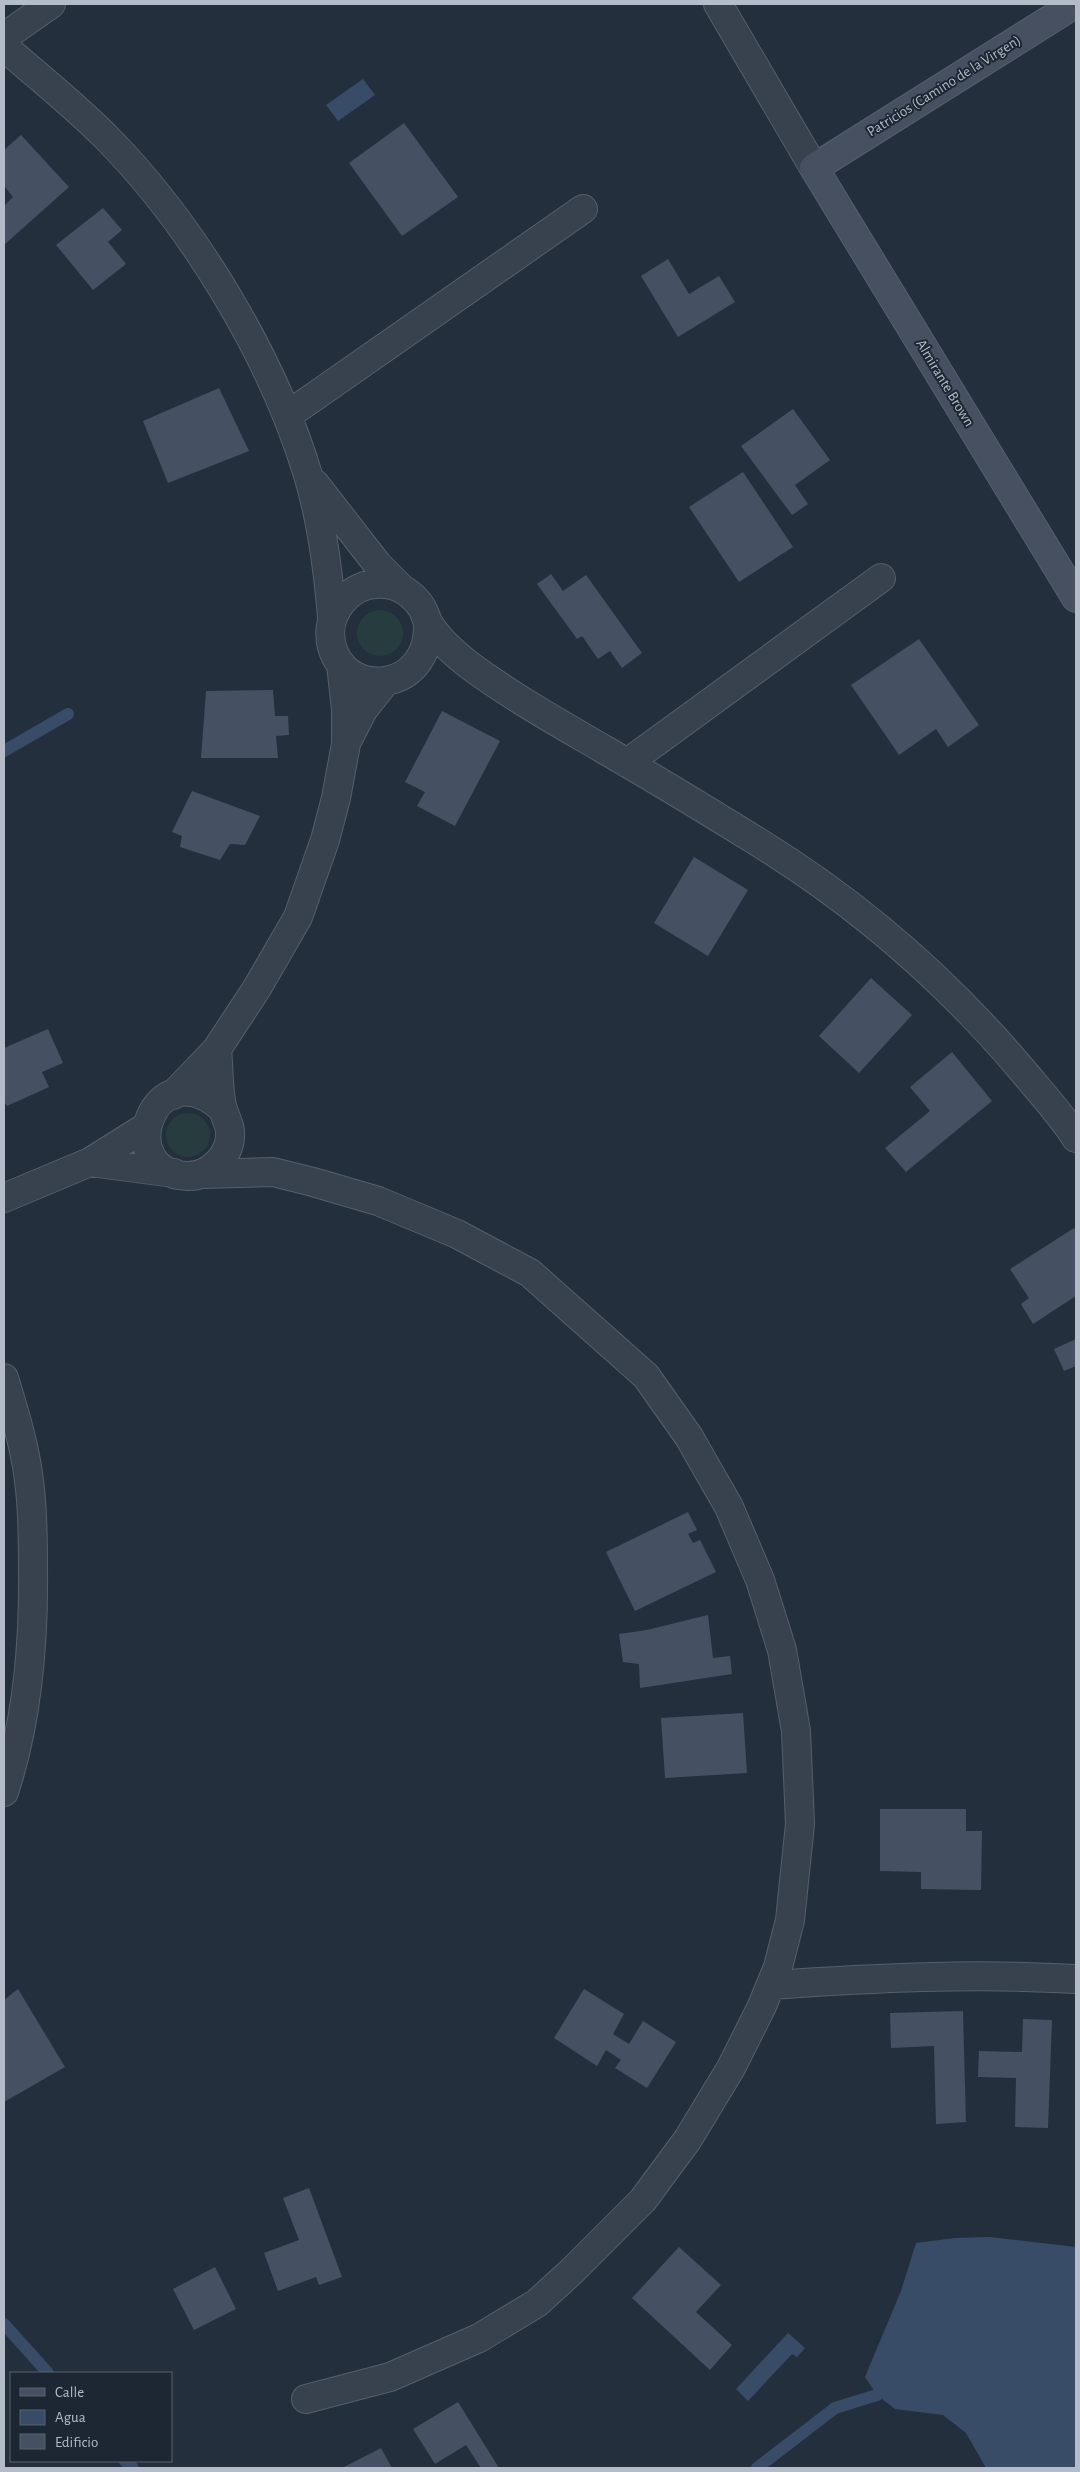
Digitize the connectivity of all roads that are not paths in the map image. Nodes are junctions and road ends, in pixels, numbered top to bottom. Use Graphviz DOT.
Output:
graph roads {
  1 [pos="51,4"];
  2 [pos="718,4"];
  3 [pos="1075,4"];
  4 [pos="4,37"];
  5 [pos="4,47"];
  6 [pos="814,168"];
  7 [pos="583,208"];
  8 [pos="288,415"];
  9 [pos="309,476"];
  10 [pos="881,578"];
  11 [pos="400,587"];
  12 [pos="1076,598"];
  13 [pos="332,617"];
  14 [pos="428,623"];
  15 [pos="466,663"];
  16 [pos="341,664"];
  17 [pos="415,667"];
  18 [pos="385,682"];
  19 [pos="346,744"];
  20 [pos="627,763"];
  21 [pos="217,1049"];
  22 [pos="173,1094"];
  23 [pos="226,1120"];
  24 [pos="146,1127"];
  25 [pos="1076,1138"];
  26 [pos="90,1162"];
  27 [pos="273,1172"];
  28 [pos="174,1173"];
  29 [pos="202,1174"];
  30 [pos="4,1198"];
  31 [pos="4,1378"];
  32 [pos="4,1792"];
  33 [pos="1076,1980"];
  34 [pos="771,1985"];
  35 [pos="306,2399"];
  1 -- 4 [label="street"];
  2 -- 6 [label="street"];
  3 -- 6 [label="street, Patricios (Camino de la Virgen)"];
  5 -- 8 [label="street"];
  6 -- 12 [label="street, Almirante Brown"];
  7 -- 8 [label="street"];
  8 -- 9 [label="street"];
  9 -- 11 [label="street"];
  9 -- 13 [label="street"];
  10 -- 20 [label="street"];
  11 -- 13 [label="street"];
  11 -- 14 [label="street"];
  13 -- 16 [label="street"];
  14 -- 15 [label="street"];
  14 -- 17 [label="street"];
  15 -- 17 [label="street"];
  15 -- 20 [label="street"];
  16 -- 18 [label="street"];
  16 -- 19 [label="street"];
  17 -- 18 [label="street"];
  18 -- 19 [label="street"];
  19 -- 21 [label="street"];
  20 -- 25 [label="street"];
  21 -- 22 [label="street"];
  21 -- 23 [label="street"];
  22 -- 23 [label="street"];
  22 -- 24 [label="street"];
  23 -- 27 [label="street"];
  23 -- 29 [label="street"];
  24 -- 26 [label="street"];
  24 -- 28 [label="street"];
  26 -- 28 [label="street"];
  26 -- 30 [label="street"];
  27 -- 29 [label="street"];
  27 -- 34 [label="street"];
  28 -- 29 [label="street"];
  31 -- 32 [label="street"];
  33 -- 34 [label="street"];
  34 -- 35 [label="street"];
}
